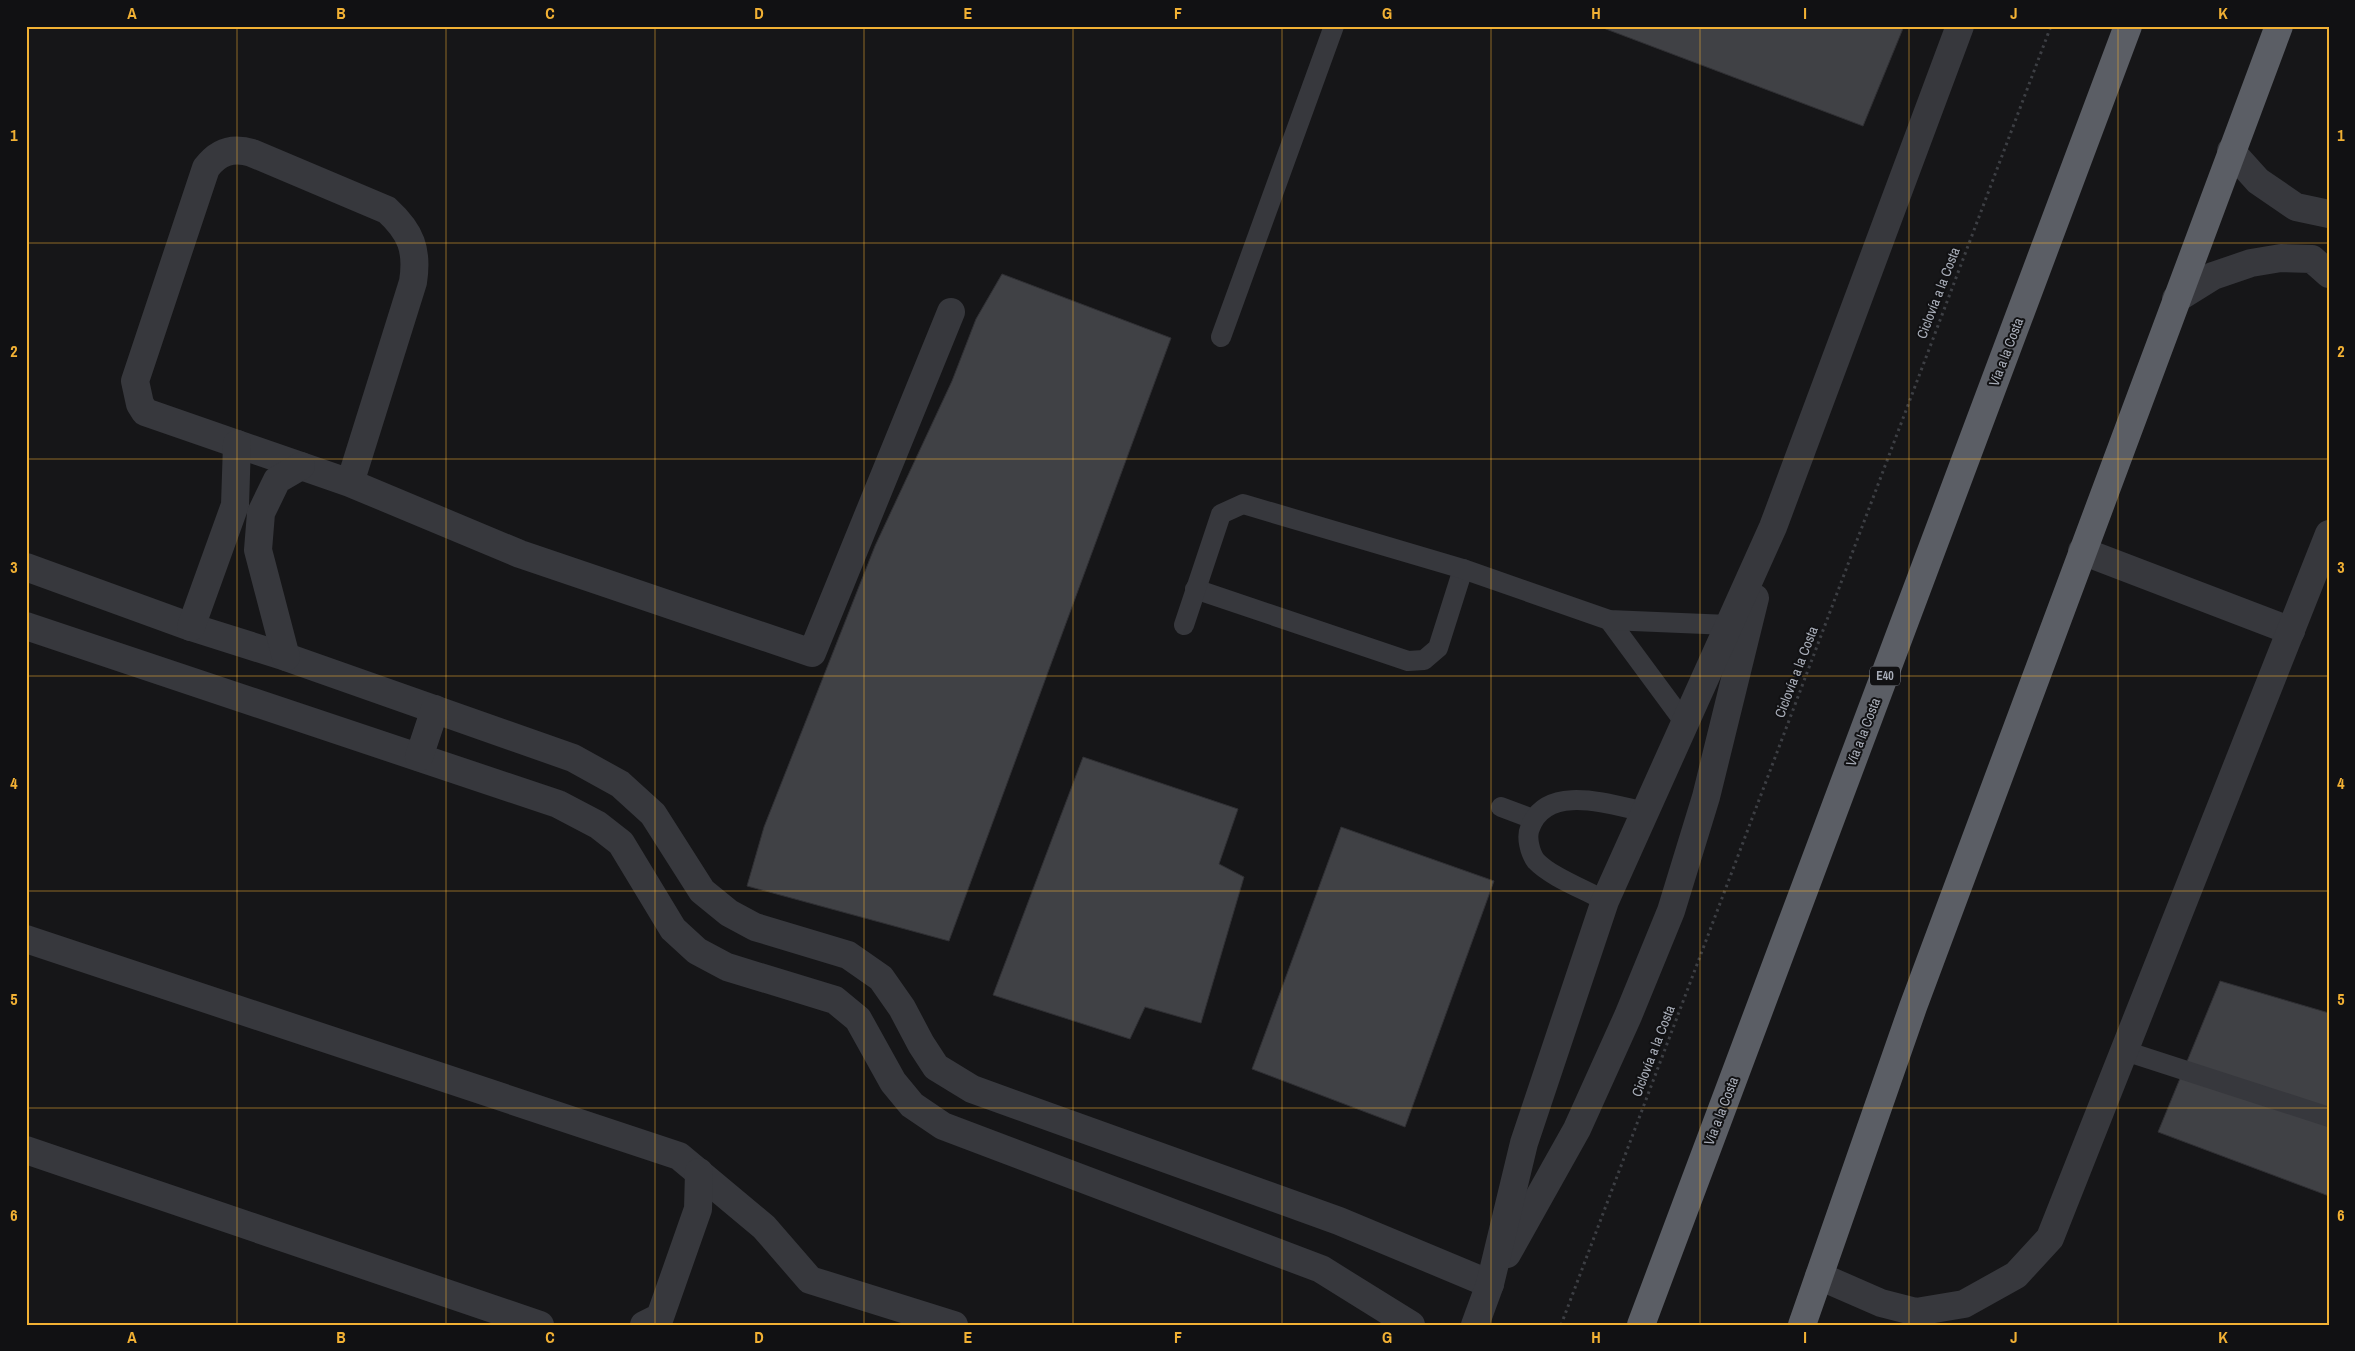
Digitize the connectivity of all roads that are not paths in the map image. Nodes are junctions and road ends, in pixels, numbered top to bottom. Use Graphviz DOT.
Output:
graph roads {
  1 [pos="1334,26"];
  2 [pos="1960,26"];
  3 [pos="2128,26"];
  4 [pos="2279,26"];
  5 [pos="2231,151"];
  6 [pos="2329,214"];
  7 [pos="2323,264"];
  8 [pos="2176,299"];
  9 [pos="951,312"];
  10 [pos="1221,337"];
  11 [pos="238,444"];
  12 [pos="301,466"];
  13 [pos="350,483"];
  14 [pos="1773,527"];
  15 [pos="2329,534"];
  16 [pos="2082,551"];
  17 [pos="26,567"];
  18 [pos="1463,569"];
  19 [pos="1195,590"];
  20 [pos="1608,620"];
  21 [pos="1184,624"];
  22 [pos="1729,625"];
  23 [pos="26,626"];
  24 [pos="191,627"];
  25 [pos="2291,631"];
  26 [pos="286,657"];
  27 [pos="435,708"];
  28 [pos="1685,723"];
  29 [pos="419,757"];
  30 [pos="1501,807"];
  31 [pos="1646,812"];
  32 [pos="1533,819"];
  33 [pos="1606,901"];
  34 [pos="26,939"];
  35 [pos="2125,1051"];
  36 [pos="2329,1118"];
  37 [pos="26,1150"];
  38 [pos="699,1172"];
  39 [pos="1819,1276"];
  40 [pos="1490,1284"];
  41 [pos="540,1325"];
  42 [pos="644,1325"];
  43 [pos="954,1325"];
  44 [pos="1411,1325"];
  45 [pos="1475,1325"];
  46 [pos="1641,1325"];
  47 [pos="1802,1325"];
  1 -- 10 [label="lane"];
  2 -- 14 [label="street"];
  3 -- 46 [label="highway, Vía a la Costa / E40"];
  4 -- 5 [label="highway"];
  5 -- 6 [label="street"];
  5 -- 8 [label="highway"];
  7 -- 8 [label="street"];
  8 -- 16 [label="highway"];
  9 -- 13 [label="street"];
  11 -- 12 [label="street"];
  11 -- 13 [label="street"];
  11 -- 24 [label="street"];
  12 -- 13 [label="street"];
  12 -- 26 [label="street"];
  14 -- 22 [label="street"];
  14 -- 40 [label="street"];
  15 -- 25 [label="street"];
  16 -- 25 [label="street"];
  16 -- 39 [label="highway"];
  17 -- 24 [label="street"];
  18 -- 19 [label="lane"];
  18 -- 19 [label="lane"];
  18 -- 20 [label="lane"];
  19 -- 21 [label="lane"];
  20 -- 22 [label="lane"];
  20 -- 28 [label="lane"];
  22 -- 28 [label="street"];
  23 -- 29 [label="street"];
  24 -- 26 [label="street"];
  25 -- 35 [label="street"];
  26 -- 27 [label="street"];
  27 -- 29 [label="street"];
  27 -- 40 [label="street"];
  28 -- 31 [label="street"];
  29 -- 44 [label="street"];
  30 -- 32 [label="lane"];
  31 -- 32 [label="lane"];
  31 -- 33 [label="street"];
  32 -- 33 [label="lane"];
  33 -- 40 [label="street"];
  34 -- 38 [label="street"];
  35 -- 36 [label="lane"];
  35 -- 39 [label="street"];
  37 -- 41 [label="street"];
  38 -- 42 [label="street"];
  38 -- 43 [label="street"];
  39 -- 47 [label="highway"];
  40 -- 45 [label="street"];
}
